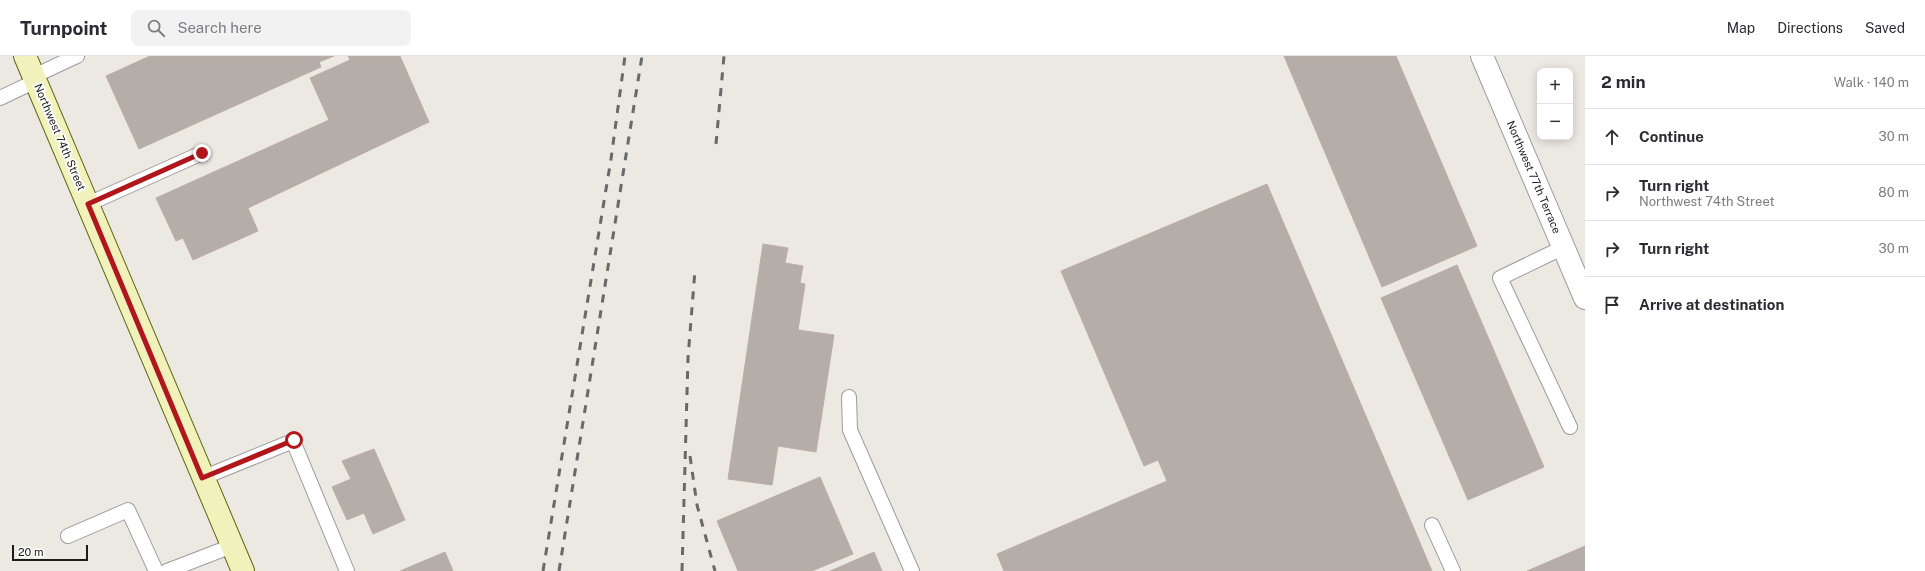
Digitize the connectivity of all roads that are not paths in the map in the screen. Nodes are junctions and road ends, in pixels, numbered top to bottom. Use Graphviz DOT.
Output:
graph roads {
  1 [pos="25,56"];
  2 [pos="77,56"];
  3 [pos="1482,56"];
  4 [pos="35,78"];
  5 [pos="0,98"];
  6 [pos="202,153"];
  7 [pos="88,204"];
  8 [pos="1564,247"];
  9 [pos="1585,298"];
  10 [pos="849,397"];
  11 [pos="1570,428"];
  12 [pos="202,478"];
  13 [pos="1432,525"];
  14 [pos="68,536"];
  15 [pos="232,546"];
  16 [pos="156,571"];
  17 [pos="167,571"];
  18 [pos="243,571"];
  19 [pos="347,571"];
  20 [pos="912,571"];
  21 [pos="1453,571"];
  1 -- 4 [label="main road, Northwest 74th Street"];
  2 -- 4 [label="lane"];
  3 -- 8 [label="street, Northwest 77th Terrace"];
  4 -- 5 [label="lane"];
  4 -- 7 [label="main road, Northwest 74th Street"];
  6 -- 7 [label="lane"];
  7 -- 12 [label="main road, Northwest 74th Street"];
  8 -- 9 [label="street, Northwest 77th Terrace"];
  8 -- 11 [label="lane"];
  10 -- 20 [label="lane"];
  12 -- 15 [label="main road, Northwest 74th Street"];
  12 -- 19 [label="lane"];
  13 -- 21 [label="lane"];
  14 -- 16 [label="lane"];
  15 -- 17 [label="lane"];
  15 -- 18 [label="main road, Northwest 74th Street"];
}
